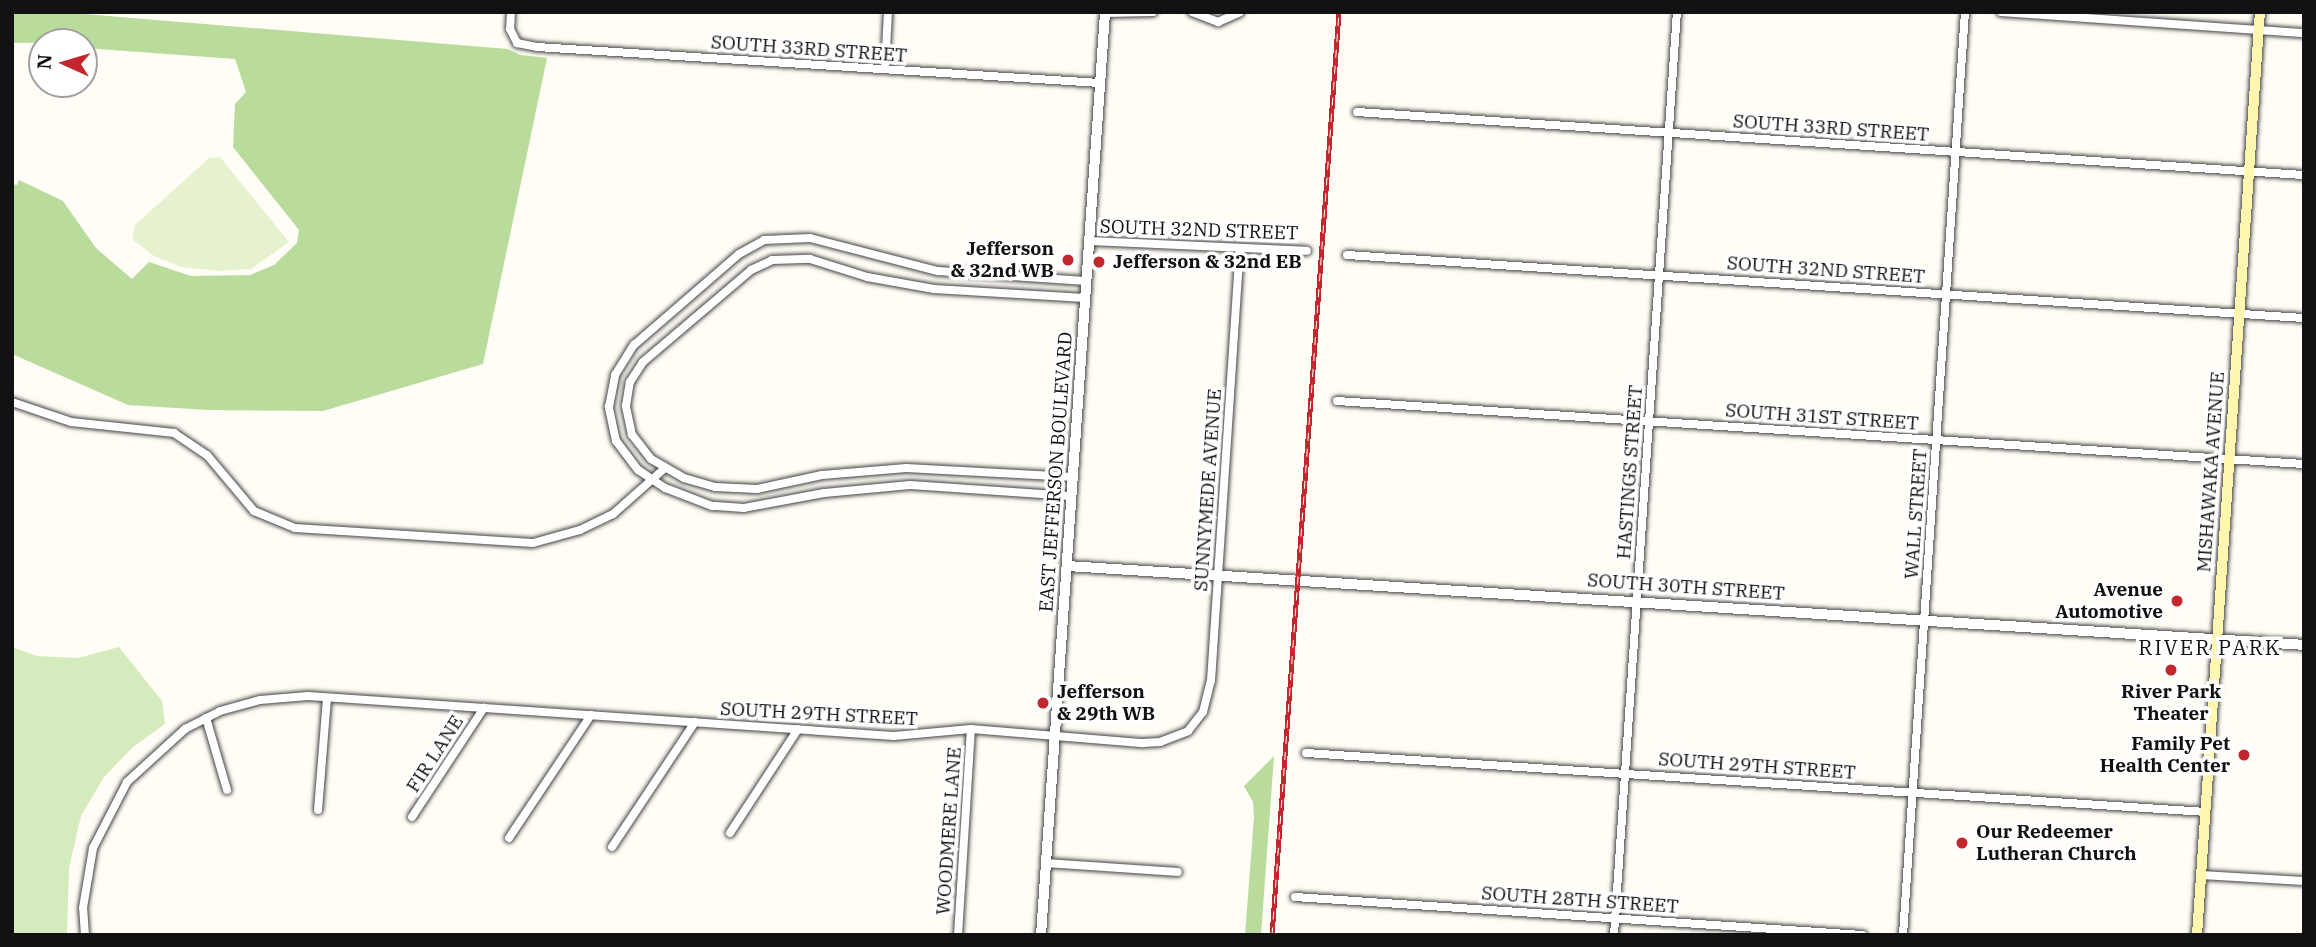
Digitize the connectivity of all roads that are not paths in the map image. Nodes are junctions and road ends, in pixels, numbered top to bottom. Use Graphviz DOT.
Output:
graph roads {
  1 [pos="511,12"];
  2 [pos="888,12"];
  3 [pos="1153,12"];
  4 [pos="1192,12"];
  5 [pos="1240,12"];
  6 [pos="1677,12"];
  7 [pos="1965,12"];
  8 [pos="2001,12"];
  9 [pos="2260,12"];
  10 [pos="1105,13"];
  11 [pos="2259,30"];
  12 [pos="2304,33"];
  13 [pos="885,69"];
  14 [pos="1100,83"];
  15 [pos="1357,112"];
  16 [pos="1668,133"];
  17 [pos="1956,152"];
  18 [pos="2249,172"];
  19 [pos="2304,175"];
  20 [pos="1089,241"];
  21 [pos="1240,248"];
  22 [pos="1307,251"];
  23 [pos="1347,255"];
  24 [pos="1658,275"];
  25 [pos="1086,281"];
  26 [pos="1946,294"];
  27 [pos="1085,298"];
  28 [pos="2239,314"];
  29 [pos="2304,318"];
  30 [pos="1337,401"];
  31 [pos="12,402"];
  32 [pos="1649,421"];
  33 [pos="1936,440"];
  34 [pos="2229,459"];
  35 [pos="2304,464"];
  36 [pos="664,467"];
  37 [pos="1073,477"];
  38 [pos="652,481"];
  39 [pos="1072,496"];
  40 [pos="1067,566"];
  41 [pos="1218,575"];
  42 [pos="1636,601"];
  43 [pos="1924,620"];
  44 [pos="2217,640"];
  45 [pos="2304,645"];
  46 [pos="327,698"];
  47 [pos="484,708"];
  48 [pos="591,715"];
  49 [pos="206,718"];
  50 [pos="695,722"];
  51 [pos="798,729"];
  52 [pos="971,729"];
  53 [pos="1191,729"];
  54 [pos="1055,735"];
  55 [pos="1306,753"];
  56 [pos="1625,773"];
  57 [pos="227,790"];
  58 [pos="1912,793"];
  59 [pos="318,810"];
  60 [pos="2205,812"];
  61 [pos="412,817"];
  62 [pos="730,833"];
  63 [pos="509,838"];
  64 [pos="612,847"];
  65 [pos="1046,863"];
  66 [pos="1178,872"];
  67 [pos="2201,875"];
  68 [pos="2304,881"];
  69 [pos="1295,897"];
  70 [pos="1615,918"];
  71 [pos="85,935"];
  72 [pos="958,935"];
  73 [pos="1041,935"];
  74 [pos="1614,935"];
  75 [pos="1863,935"];
  76 [pos="1903,935"];
  77 [pos="2197,935"];
  1 -- 13 [label="street, SOUTH 33RD STREET"];
  2 -- 13 [label="street"];
  3 -- 10 [label="street"];
  4 -- 5 [label="street"];
  6 -- 16 [label="street, HASTINGS STREET"];
  7 -- 17 [label="street, WALL STREET"];
  8 -- 11 [label="street"];
  9 -- 11 [label="main road, MISHAWAKA AVENUE"];
  10 -- 14 [label="street, EAST JEFFERSON BOULEVARD"];
  11 -- 12 [label="street"];
  11 -- 18 [label="main road, MISHAWAKA AVENUE"];
  13 -- 14 [label="street, SOUTH 33RD STREET"];
  14 -- 20 [label="street, EAST JEFFERSON BOULEVARD"];
  15 -- 16 [label="street, SOUTH 33RD STREET"];
  16 -- 17 [label="street, SOUTH 33RD STREET"];
  16 -- 24 [label="street, HASTINGS STREET"];
  17 -- 18 [label="street, SOUTH 33RD STREET"];
  17 -- 26 [label="street, WALL STREET"];
  18 -- 19 [label="street, SOUTH 33RD STREET"];
  18 -- 28 [label="main road, MISHAWAKA AVENUE"];
  20 -- 21 [label="street, SOUTH 32ND STREET"];
  20 -- 25 [label="street, EAST JEFFERSON BOULEVARD"];
  21 -- 22 [label="street, SOUTH 32ND STREET"];
  21 -- 41 [label="street, SUNNYMEDE AVENUE"];
  23 -- 24 [label="street, SOUTH 32ND STREET"];
  24 -- 26 [label="street, SOUTH 32ND STREET"];
  24 -- 32 [label="street, HASTINGS STREET"];
  25 -- 27 [label="street, EAST JEFFERSON BOULEVARD"];
  25 -- 38 [label="street"];
  26 -- 28 [label="street, SOUTH 32ND STREET"];
  26 -- 33 [label="street, WALL STREET"];
  27 -- 36 [label="street"];
  27 -- 37 [label="street, EAST JEFFERSON BOULEVARD"];
  28 -- 29 [label="street, SOUTH 32ND STREET"];
  28 -- 34 [label="main road, MISHAWAKA AVENUE"];
  30 -- 32 [label="street, SOUTH 31ST STREET"];
  31 -- 38 [label="street"];
  32 -- 33 [label="street, SOUTH 31ST STREET"];
  32 -- 42 [label="street, HASTINGS STREET"];
  33 -- 34 [label="street, SOUTH 31ST STREET"];
  33 -- 43 [label="street, WALL STREET"];
  34 -- 35 [label="street, SOUTH 31ST STREET"];
  34 -- 44 [label="main road, MISHAWAKA AVENUE"];
  36 -- 37 [label="street"];
  36 -- 38 [label="street"];
  37 -- 39 [label="street, EAST JEFFERSON BOULEVARD"];
  38 -- 39 [label="street"];
  39 -- 40 [label="street, EAST JEFFERSON BOULEVARD"];
  40 -- 41 [label="street, SOUTH 30TH STREET"];
  40 -- 54 [label="street, EAST JEFFERSON BOULEVARD"];
  41 -- 42 [label="street, SOUTH 30TH STREET"];
  41 -- 53 [label="street, SUNNYMEDE AVENUE"];
  42 -- 43 [label="street, SOUTH 30TH STREET"];
  42 -- 56 [label="street, HASTINGS STREET"];
  43 -- 44 [label="street, SOUTH 30TH STREET"];
  43 -- 58 [label="street, WALL STREET"];
  44 -- 45 [label="street, SOUTH 30TH STREET"];
  44 -- 60 [label="main road, MISHAWAKA AVENUE"];
  46 -- 47 [label="street, SOUTH 29TH STREET"];
  46 -- 49 [label="street, SOUTH 29TH STREET"];
  46 -- 59 [label="street"];
  47 -- 48 [label="street, SOUTH 29TH STREET"];
  47 -- 61 [label="street, FIR LANE"];
  48 -- 50 [label="street, SOUTH 29TH STREET"];
  48 -- 63 [label="street"];
  49 -- 57 [label="street"];
  49 -- 71 [label="street, SOUTH 29TH STREET"];
  50 -- 51 [label="street, SOUTH 29TH STREET"];
  50 -- 64 [label="street"];
  51 -- 52 [label="street, SOUTH 29TH STREET"];
  51 -- 62 [label="street"];
  52 -- 54 [label="street, SOUTH 29TH STREET"];
  52 -- 72 [label="street, WOODMERE LANE"];
  53 -- 54 [label="street, SOUTH 29TH STREET"];
  54 -- 65 [label="street, EAST JEFFERSON BOULEVARD"];
  55 -- 56 [label="street, SOUTH 29TH STREET"];
  56 -- 58 [label="street, SOUTH 29TH STREET"];
  56 -- 70 [label="street, HASTINGS STREET"];
  58 -- 60 [label="street, SOUTH 29TH STREET"];
  58 -- 76 [label="street, WALL STREET"];
  60 -- 67 [label="main road, MISHAWAKA AVENUE"];
  65 -- 66 [label="street"];
  65 -- 73 [label="street, EAST JEFFERSON BOULEVARD"];
  67 -- 68 [label="street"];
  67 -- 77 [label="main road, MISHAWAKA AVENUE"];
  69 -- 70 [label="street, SOUTH 28TH STREET"];
  70 -- 74 [label="street, HASTINGS STREET"];
  70 -- 75 [label="street, SOUTH 28TH STREET"];
}
